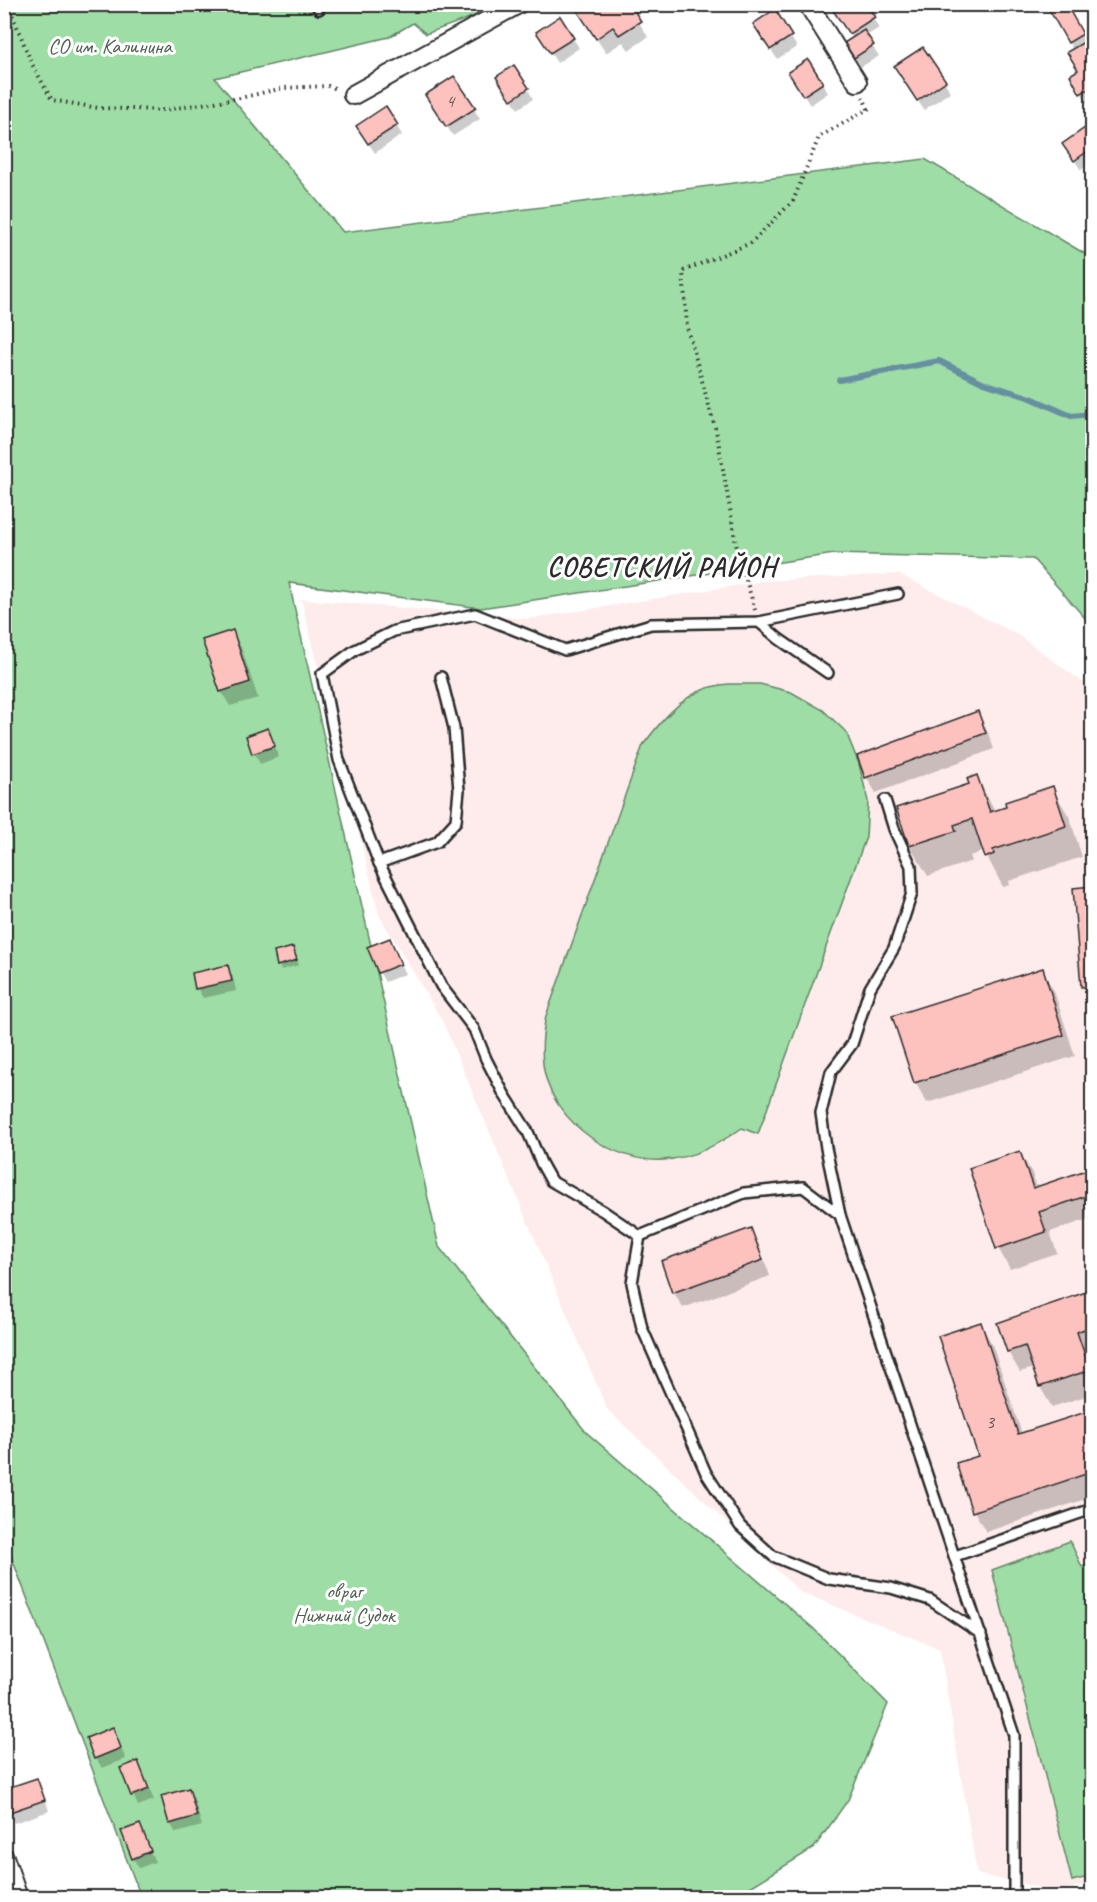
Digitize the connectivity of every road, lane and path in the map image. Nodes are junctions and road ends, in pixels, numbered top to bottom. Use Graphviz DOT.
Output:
graph roads {
  1 [pos="8,4"];
  2 [pos="808,4"];
  3 [pos="516,5"];
  4 [pos="857,82"];
  5 [pos="353,95"];
  6 [pos="898,594"];
  7 [pos="759,622"];
  8 [pos="828,673"];
  9 [pos="441,677"];
  10 [pos="885,800"];
  11 [pos="379,863"];
  12 [pos="840,1215"];
  13 [pos="640,1236"];
  14 [pos="1092,1509"];
  15 [pos="955,1556"];
  16 [pos="981,1634"];
  17 [pos="4,1857"];
  18 [pos="18,1898"];
  19 [pos="1014,1898"];
  1 -- 5 [label="path"];
  2 -- 4 [label="street"];
  3 -- 5 [label="street"];
  4 -- 7 [label="path"];
  6 -- 7 [label="lane"];
  7 -- 8 [label="lane"];
  7 -- 11 [label="lane"];
  9 -- 11 [label="lane"];
  10 -- 12 [label="lane"];
  11 -- 13 [label="lane"];
  12 -- 13 [label="lane"];
  12 -- 15 [label="lane"];
  13 -- 16 [label="lane"];
  14 -- 15 [label="lane"];
  15 -- 16 [label="lane"];
  16 -- 19 [label="lane"];
  17 -- 18 [label="street"];
}
